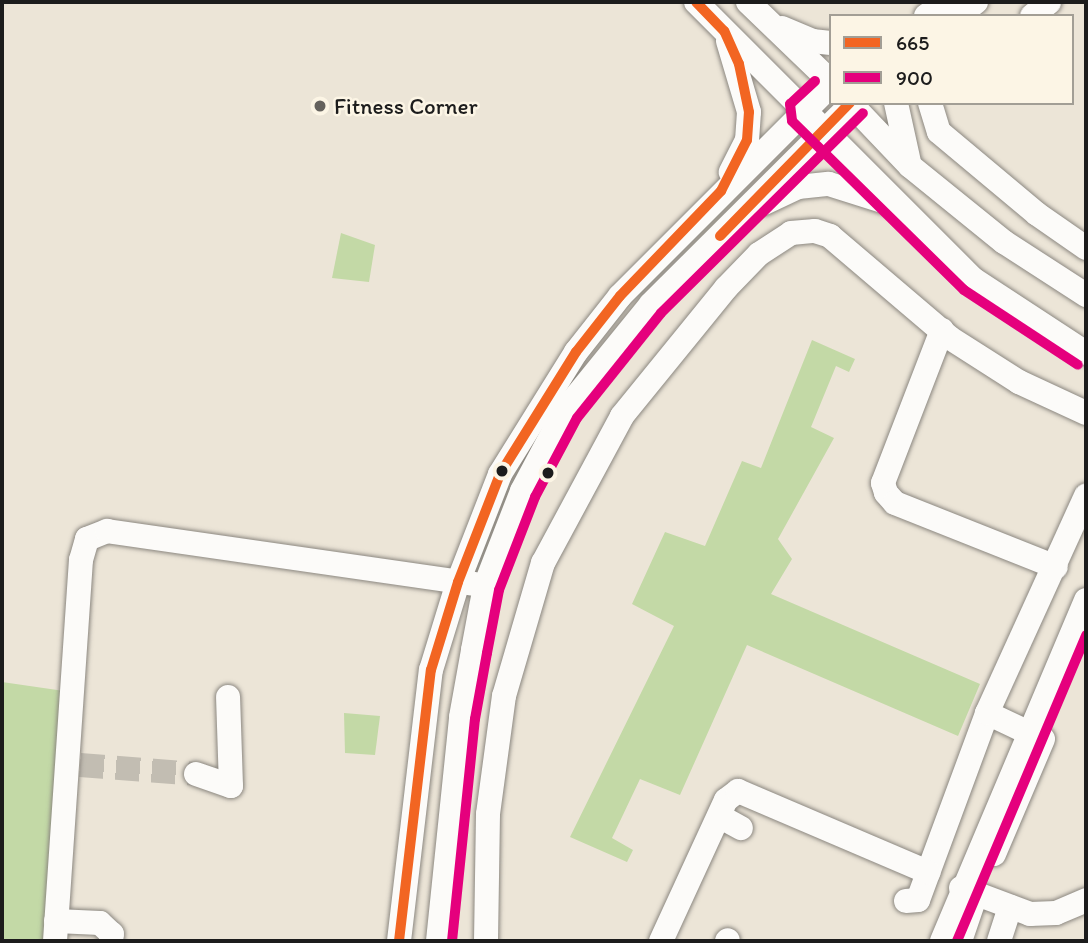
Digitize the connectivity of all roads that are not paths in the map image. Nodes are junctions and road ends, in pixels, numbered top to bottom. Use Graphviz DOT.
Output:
graph roads {
  1 [pos="695,2"];
  2 [pos="748,2"];
  3 [pos="945,2"];
  4 [pos="976,2"];
  5 [pos="1049,2"];
  6 [pos="929,14"];
  7 [pos="961,14"];
  8 [pos="1034,14"];
  9 [pos="769,23"];
  10 [pos="724,31"];
  11 [pos="829,43"];
  12 [pos="829,82"];
  13 [pos="829,86"];
  14 [pos="851,105"];
  15 [pos="853,105"];
  16 [pos="895,105"];
  17 [pos="931,105"];
  18 [pos="802,111"];
  19 [pos="823,132"];
  20 [pos="910,166"];
  21 [pos="721,191"];
  22 [pos="904,212"];
  23 [pos="1037,214"];
  24 [pos="727,230"];
  25 [pos="1011,247"];
  26 [pos="1086,248"];
  27 [pos="1086,295"];
  28 [pos="943,330"];
  29 [pos="1086,353"];
  30 [pos="1086,413"];
  31 [pos="1086,496"];
  32 [pos="1056,567"];
  33 [pos="448,580"];
  34 [pos="485,586"];
  35 [pos="1085,607"];
  36 [pos="1086,643"];
  37 [pos="228,697"];
  38 [pos="987,713"];
  39 [pos="1035,736"];
  40 [pos="196,774"];
  41 [pos="928,872"];
  42 [pos="968,890"];
  43 [pos="906,901"];
  44 [pos="1086,901"];
  45 [pos="1010,907"];
  46 [pos="55,931"];
  47 [pos="111,941"];
  48 [pos="399,941"];
  49 [pos="438,941"];
  50 [pos="486,941"];
  51 [pos="661,941"];
  52 [pos="942,941"];
  53 [pos="960,941"];
  54 [pos="999,941"];
  1 -- 10 [label="street"];
  2 -- 9 [label="street"];
  3 -- 6 [label="street"];
  4 -- 7 [label="street"];
  5 -- 8 [label="street"];
  9 -- 11 [label="street"];
  9 -- 12 [label="street"];
  10 -- 18 [label="street"];
  10 -- 21 [label="street"];
  13 -- 18 [label="street"];
  14 -- 19 [label="street"];
  15 -- 20 [label="street"];
  16 -- 20 [label="street"];
  17 -- 23 [label="street"];
  18 -- 19 [label="street"];
  18 -- 21 [label="street"];
  19 -- 22 [label="street"];
  19 -- 24 [label="street"];
  20 -- 25 [label="street"];
  21 -- 33 [label="street"];
  22 -- 24 [label="street"];
  22 -- 29 [label="street"];
  23 -- 25 [label="street"];
  23 -- 26 [label="street"];
  24 -- 34 [label="street"];
  25 -- 27 [label="street"];
  28 -- 30 [label="street"];
  28 -- 32 [label="street"];
  28 -- 50 [label="street"];
  31 -- 32 [label="street"];
  32 -- 38 [label="street"];
  33 -- 34 [label="street"];
  33 -- 46 [label="street"];
  33 -- 48 [label="street"];
  34 -- 49 [label="street"];
  35 -- 39 [label="street"];
  36 -- 39 [label="street"];
  37 -- 40 [label="street"];
  38 -- 39 [label="street"];
  38 -- 41 [label="street"];
  39 -- 42 [label="street"];
  41 -- 43 [label="street"];
  41 -- 51 [label="street"];
  42 -- 45 [label="street"];
  42 -- 52 [label="street"];
  42 -- 53 [label="street"];
  44 -- 45 [label="street"];
  45 -- 54 [label="street"];
  46 -- 47 [label="street"];
}
